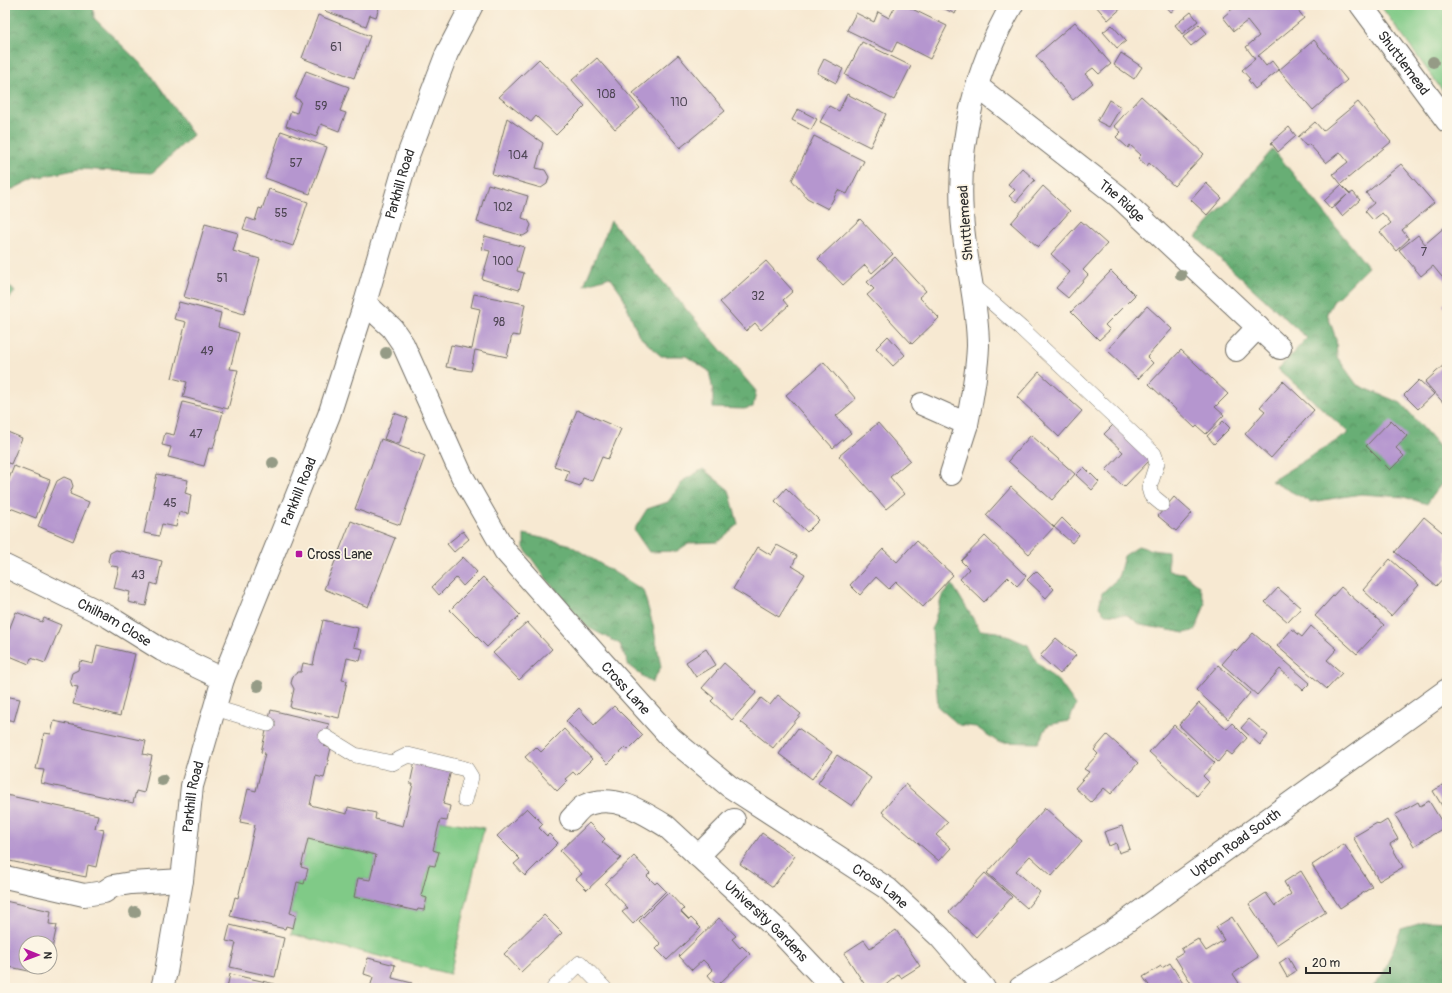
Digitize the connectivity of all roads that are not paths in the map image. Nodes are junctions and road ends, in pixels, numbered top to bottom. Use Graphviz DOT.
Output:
graph roads {
  1 [pos="472,5"];
  2 [pos="1012,5"];
  3 [pos="1362,5"];
  4 [pos="977,86"];
  5 [pos="1447,121"];
  6 [pos="970,283"];
  7 [pos="365,303"];
  8 [pos="1258,327"];
  9 [pos="1280,348"];
  10 [pos="1236,350"];
  11 [pos="922,404"];
  12 [pos="967,424"];
  13 [pos="951,474"];
  14 [pos="1162,504"];
  15 [pos="5,566"];
  16 [pos="224,680"];
  17 [pos="1447,690"];
  18 [pos="215,708"];
  19 [pos="268,724"];
  20 [pos="326,737"];
  21 [pos="465,800"];
  22 [pos="570,819"];
  23 [pos="734,820"];
  24 [pos="698,856"];
  25 [pos="5,877"];
  26 [pos="182,880"];
  27 [pos="162,988"];
  28 [pos="554,988"];
  29 [pos="604,988"];
  30 [pos="833,988"];
  31 [pos="984,988"];
  32 [pos="1020,988"];
  1 -- 7 [label="street, Parkhill Road"];
  2 -- 4 [label="street, Shuttlemead"];
  3 -- 5 [label="street, Shuttlemead"];
  4 -- 6 [label="street, Shuttlemead"];
  4 -- 8 [label="street, The Ridge"];
  6 -- 12 [label="street, Shuttlemead"];
  6 -- 14 [label="lane"];
  7 -- 16 [label="street, Parkhill Road"];
  7 -- 31 [label="street, Cross Lane"];
  8 -- 9 [label="street, The Ridge"];
  8 -- 10 [label="street"];
  11 -- 12 [label="street"];
  12 -- 13 [label="street, Shuttlemead"];
  15 -- 16 [label="street, Chilham Close"];
  16 -- 18 [label="street, Parkhill Road"];
  17 -- 32 [label="street, Upton Road South"];
  18 -- 19 [label="lane"];
  18 -- 26 [label="street, Parkhill Road"];
  20 -- 21 [label="lane"];
  22 -- 24 [label="street, University Gardens"];
  23 -- 24 [label="street"];
  24 -- 30 [label="street, University Gardens"];
  25 -- 26 [label="street"];
  26 -- 27 [label="street, Parkhill Road"];
  28 -- 29 [label="lane"];
}
